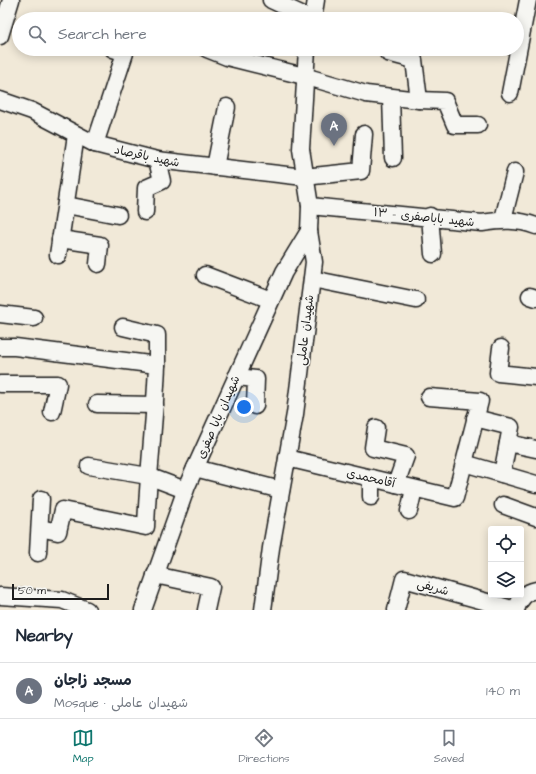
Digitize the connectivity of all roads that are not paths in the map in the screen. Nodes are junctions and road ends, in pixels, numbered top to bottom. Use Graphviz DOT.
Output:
graph roads {
  1 [pos="11,0"];
  2 [pos="272,0"];
  3 [pos="316,0"];
  4 [pos="528,0"];
  5 [pos="297,12"];
  6 [pos="313,12"];
  7 [pos="524,21"];
  8 [pos="0,36"];
  9 [pos="124,56"];
  10 [pos="224,56"];
  11 [pos="306,56"];
  12 [pos="399,56"];
  13 [pos="517,56"];
  14 [pos="304,76"];
  15 [pos="510,93"];
  16 [pos="391,97"];
  17 [pos="0,100"];
  18 [pos="419,100"];
  19 [pos="227,107"];
  20 [pos="478,125"];
  21 [pos="364,134"];
  22 [pos="76,135"];
  23 [pos="95,144"];
  24 [pos="393,158"];
  25 [pos="157,160"];
  26 [pos="215,167"];
  27 [pos="515,172"];
  28 [pos="304,177"];
  29 [pos="66,205"];
  30 [pos="310,206"];
  31 [pos="145,212"];
  32 [pos="118,215"];
  33 [pos="430,216"];
  34 [pos="503,219"];
  35 [pos="536,226"];
  36 [pos="309,231"];
  37 [pos="60,239"];
  38 [pos="433,254"];
  39 [pos="58,255"];
  40 [pos="98,264"];
  41 [pos="206,275"];
  42 [pos="312,279"];
  43 [pos="271,300"];
  44 [pos="416,300"];
  45 [pos="0,314"];
  46 [pos="34,318"];
  47 [pos="123,327"];
  48 [pos="0,347"];
  49 [pos="501,348"];
  50 [pos="157,365"];
  51 [pos="236,377"];
  52 [pos="536,378"];
  53 [pos="0,384"];
  54 [pos="429,397"];
  55 [pos="97,404"];
  56 [pos="155,405"];
  57 [pos="255,406"];
  58 [pos="52,412"];
  59 [pos="475,418"];
  60 [pos="376,428"];
  61 [pos="508,443"];
  62 [pos="536,449"];
  63 [pos="287,458"];
  64 [pos="464,463"];
  65 [pos="89,466"];
  66 [pos="195,468"];
  67 [pos="502,474"];
  68 [pos="148,476"];
  69 [pos="371,478"];
  70 [pos="396,484"];
  71 [pos="536,484"];
  72 [pos="414,488"];
  73 [pos="185,490"];
  74 [pos="281,490"];
  75 [pos="371,497"];
  76 [pos="41,499"];
  77 [pos="503,505"];
  78 [pos="409,511"];
  79 [pos="536,517"];
  80 [pos="40,528"];
  81 [pos="38,553"];
  82 [pos="156,575"];
  83 [pos="536,590"];
  84 [pos="0,596"];
  85 [pos="469,604"];
  86 [pos="87,610"];
  87 [pos="143,610"];
  88 [pos="206,610"];
  89 [pos="263,610"];
  90 [pos="396,610"];
  91 [pos="516,610"];
  1 -- 8 [label="street"];
  2 -- 5 [label="street"];
  3 -- 6 [label="street"];
  4 -- 7 [label="street"];
  9 -- 23 [label="street"];
  10 -- 14 [label="street"];
  11 -- 14 [label="street, شهیدان عاملی"];
  12 -- 18 [label="street"];
  13 -- 15 [label="street"];
  14 -- 16 [label="street"];
  14 -- 28 [label="street, شهیدان عاملی"];
  16 -- 18 [label="street"];
  16 -- 24 [label="street"];
  17 -- 22 [label="street, شهید باقرصاد"];
  18 -- 20 [label="street"];
  19 -- 26 [label="street"];
  21 -- 28 [label="street, شهید باقرصاد"];
  22 -- 23 [label="street, شهید باقرصاد"];
  22 -- 29 [label="street"];
  23 -- 25 [label="street, شهید باقرصاد"];
  25 -- 26 [label="street, شهید باقرصاد"];
  25 -- 31 [label="street"];
  26 -- 28 [label="street, شهید باقرصاد"];
  27 -- 34 [label="street"];
  28 -- 30 [label="street, شهیدان عاملی"];
  29 -- 32 [label="street"];
  29 -- 37 [label="street"];
  30 -- 33 [label="street, شهید باباصفری - ۱۳"];
  30 -- 36 [label="street, شهیدان عاملی"];
  33 -- 34 [label="street, شهید باباصفری - ۱۳"];
  33 -- 38 [label="street"];
  34 -- 35 [label="street, شهید باباصفری - ۱۳"];
  36 -- 42 [label="street, شهیدان عاملی"];
  36 -- 43 [label="street, شهیدان بابا صفری"];
  37 -- 39 [label="street"];
  37 -- 40 [label="street"];
  41 -- 43 [label="street"];
  42 -- 44 [label="street"];
  42 -- 63 [label="street, شهیدان عاملی"];
  43 -- 51 [label="street, شهیدان بابا صفری"];
  45 -- 46 [label="street"];
  47 -- 50 [label="street"];
  48 -- 50 [label="street"];
  49 -- 52 [label="street"];
  50 -- 56 [label="street"];
  51 -- 57 [label="street"];
  51 -- 66 [label="street, شهیدان بابا صفری"];
  53 -- 58 [label="street"];
  54 -- 59 [label="street"];
  55 -- 56 [label="street"];
  56 -- 68 [label="street"];
  59 -- 61 [label="street"];
  59 -- 64 [label="street"];
  60 -- 70 [label="street"];
  61 -- 62 [label="street"];
  61 -- 67 [label="street"];
  63 -- 69 [label="street, آقامحمدی"];
  63 -- 74 [label="street, شهیدان عاملی"];
  64 -- 67 [label="street"];
  64 -- 72 [label="street, آقامحمدی"];
  65 -- 68 [label="street"];
  66 -- 73 [label="street, شهیدان بابا صفری"];
  66 -- 74 [label="street"];
  67 -- 71 [label="street"];
  68 -- 73 [label="street"];
  68 -- 80 [label="street"];
  69 -- 70 [label="street, آقامحمدی"];
  69 -- 75 [label="street"];
  70 -- 72 [label="street, آقامحمدی"];
  72 -- 78 [label="street"];
  73 -- 82 [label="street, شهیدان بابا صفری"];
  74 -- 89 [label="street, شهیدان عاملی"];
  76 -- 80 [label="street"];
  77 -- 79 [label="street"];
  80 -- 81 [label="street"];
  82 -- 87 [label="street, شهیدان بابا صفری"];
  82 -- 88 [label="street"];
  83 -- 91 [label="street"];
  84 -- 86 [label="street"];
  85 -- 90 [label="street, شریفی"];
  85 -- 91 [label="street, شریفی"];
}
